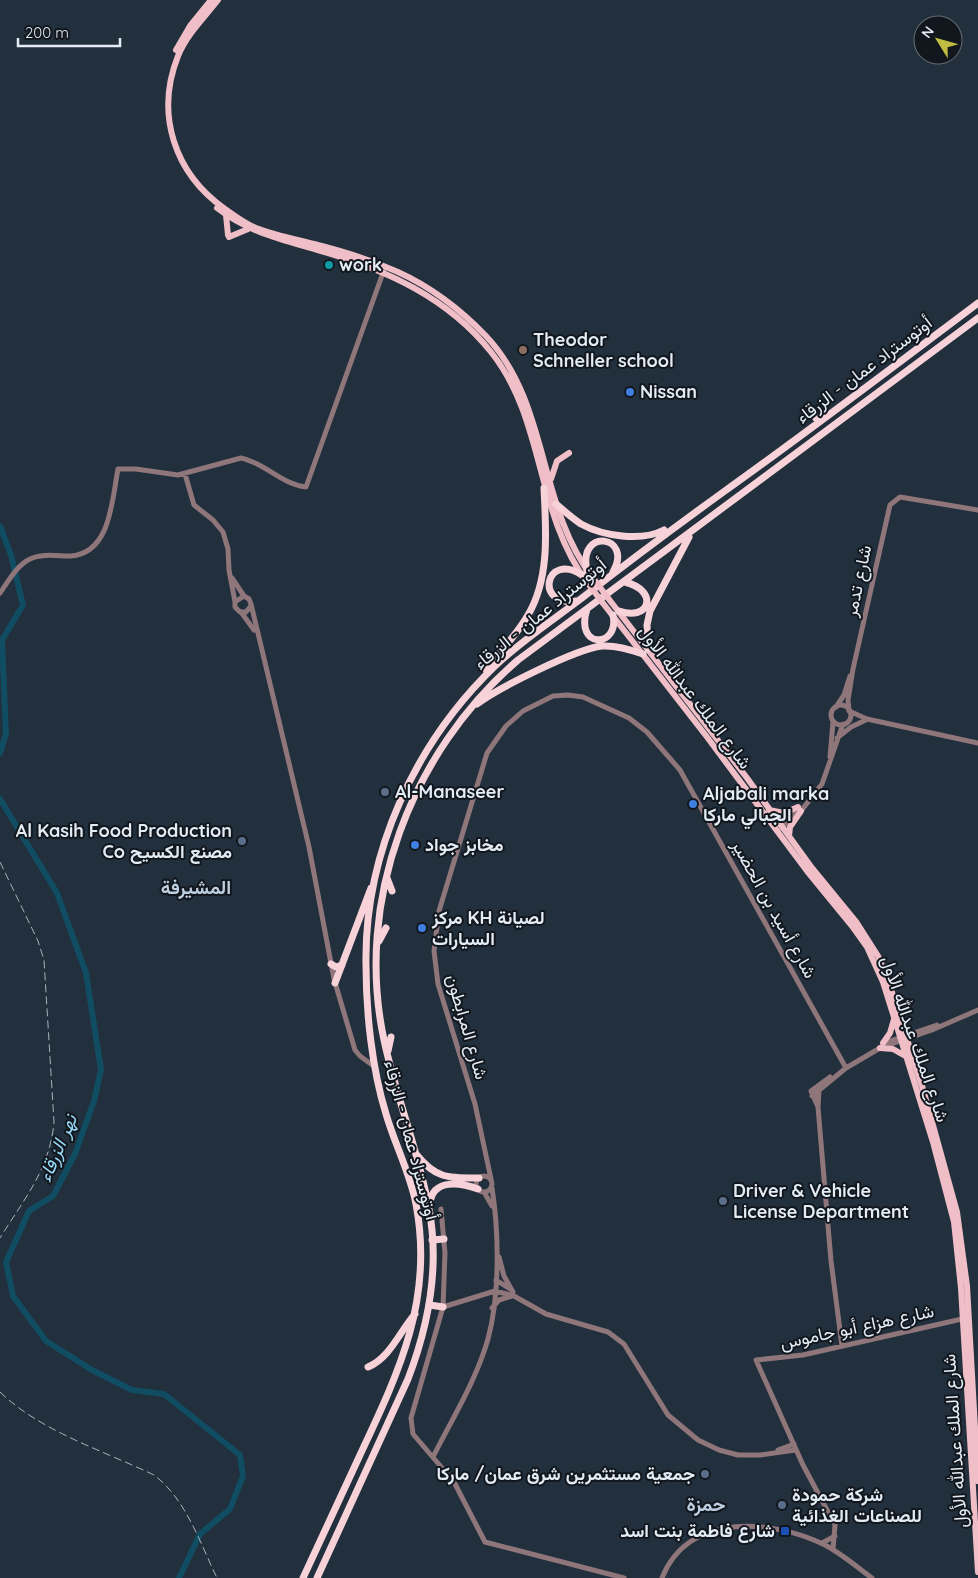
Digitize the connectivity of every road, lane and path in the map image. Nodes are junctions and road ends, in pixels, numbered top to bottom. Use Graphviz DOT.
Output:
graph roads {
  1 [pos="211,0"];
  2 [pos="218,0"];
  3 [pos="199,18"];
  4 [pos="226,215"];
  5 [pos="248,229"];
  6 [pos="384,270"];
  7 [pos="978,303"];
  8 [pos="978,318"];
  9 [pos="812,413"];
  10 [pos="819,422"];
  11 [pos="569,453"];
  12 [pos="185,474"];
  13 [pos="548,487"];
  14 [pos="556,504"];
  15 [pos="978,510"];
  16 [pos="680,522"];
  17 [pos="693,532"];
  18 [pos="229,570"];
  19 [pos="584,573"];
  20 [pos="610,576"];
  21 [pos="590,580"];
  22 [pos="625,582"];
  23 [pos="0,593"];
  24 [pos="244,596"];
  25 [pos="578,601"];
  26 [pos="235,602"];
  27 [pos="250,607"];
  28 [pos="587,609"];
  29 [pos="241,612"];
  30 [pos="616,613"];
  31 [pos="257,635"];
  32 [pos="646,651"];
  33 [pos="853,669"];
  34 [pos="476,685"];
  35 [pos="682,699"];
  36 [pos="836,707"];
  37 [pos="849,710"];
  38 [pos="523,711"];
  39 [pos="467,712"];
  40 [pos="867,719"];
  41 [pos="832,720"];
  42 [pos="846,723"];
  43 [pos="837,738"];
  44 [pos="978,743"];
  45 [pos="830,758"];
  46 [pos="409,807"];
  47 [pos="801,808"];
  48 [pos="769,810"];
  49 [pos="417,811"];
  50 [pos="778,827"];
  51 [pos="789,837"];
  52 [pos="387,873"];
  53 [pos="374,884"];
  54 [pos="392,891"];
  55 [pos="855,925"];
  56 [pos="386,928"];
  57 [pos="377,946"];
  58 [pos="331,964"];
  59 [pos="342,965"];
  60 [pos="335,983"];
  61 [pos="978,1010"];
  62 [pos="894,1015"];
  63 [pos="390,1037"];
  64 [pos="904,1037"];
  65 [pos="882,1045"];
  66 [pos="374,1052"];
  67 [pos="388,1056"];
  68 [pos="907,1057"];
  69 [pos="366,1061"];
  70 [pos="846,1067"];
  71 [pos="376,1068"];
  72 [pos="819,1090"];
  73 [pos="811,1093"];
  74 [pos="818,1107"];
  75 [pos="413,1150"];
  76 [pos="487,1161"];
  77 [pos="480,1177"];
  78 [pos="491,1179"];
  79 [pos="492,1188"];
  80 [pos="481,1191"];
  81 [pos="493,1206"];
  82 [pos="429,1208"];
  83 [pos="441,1208"];
  84 [pos="444,1239"];
  85 [pos="432,1240"];
  86 [pos="498,1250"];
  87 [pos="496,1280"];
  88 [pos="494,1291"];
  89 [pos="515,1296"];
  90 [pos="430,1305"];
  91 [pos="443,1307"];
  92 [pos="492,1308"];
  93 [pos="415,1314"];
  94 [pos="962,1319"];
  95 [pos="842,1346"];
  96 [pos="368,1367"];
  97 [pos="795,1447"];
  98 [pos="977,1452"];
  99 [pos="433,1457"];
  100 [pos="978,1481"];
  101 [pos="835,1536"];
  102 [pos="822,1544"];
  103 [pos="833,1549"];
  104 [pos="978,1572"];
  105 [pos="303,1578"];
  106 [pos="317,1578"];
  107 [pos="624,1578"];
  108 [pos="662,1578"];
  109 [pos="872,1578"];
  1 -- 3 [label="main road"];
  2 -- 3 [label="main road"];
  3 -- 4 [label="main road"];
  3 -- 6 [label="main road"];
  4 -- 5 [label="main road"];
  4 -- 5 [label="main road"];
  5 -- 6 [label="main road"];
  6 -- 12 [label="street"];
  6 -- 13 [label="main road"];
  7 -- 10 [label="highway, أوتوستراد عمان - الزرقاء"];
  8 -- 17 [label="highway, أوتوستراد عمان - الزرقاء"];
  9 -- 10 [label="highway"];
  10 -- 16 [label="highway, أوتوستراد عمان - الزرقاء"];
  11 -- 13 [label="main road"];
  12 -- 18 [label="street"];
  12 -- 23 [label="street"];
  13 -- 14 [label="main road"];
  13 -- 19 [label="main road"];
  13 -- 34 [label="highway"];
  14 -- 16 [label="highway"];
  14 -- 19 [label="main road"];
  15 -- 33 [label="street, شارع تدمر"];
  16 -- 20 [label="highway, أوتوستراد عمان - الزرقاء"];
  17 -- 22 [label="highway, أوتوستراد عمان - الزرقاء"];
  17 -- 32 [label="highway"];
  18 -- 24 [label="street"];
  18 -- 26 [label="street"];
  19 -- 20 [label="highway"];
  19 -- 21 [label="main road"];
  19 -- 25 [label="highway"];
  20 -- 25 [label="highway, أوتوستراد عمان - الزرقاء"];
  21 -- 30 [label="main road, شارع الملك عبدالله الأول, bridge"];
  21 -- 30 [label="main road, شارع الملك عبدالله الأول, bridge"];
  22 -- 28 [label="highway, أوتوستراد عمان - الزرقاء"];
  22 -- 30 [label="highway"];
  24 -- 26 [label="street"];
  24 -- 27 [label="street"];
  25 -- 34 [label="highway, أوتوستراد عمان - الزرقاء"];
  26 -- 29 [label="street"];
  27 -- 29 [label="street"];
  27 -- 31 [label="street"];
  28 -- 30 [label="highway"];
  28 -- 39 [label="highway, أوتوستراد عمان - الزرقاء"];
  29 -- 31 [label="street"];
  30 -- 32 [label="main road, شارع الملك عبدالله الأول"];
  31 -- 58 [label="street"];
  32 -- 35 [label="main road, شارع الملك عبدالله الأول"];
  32 -- 39 [label="highway"];
  33 -- 36 [label="street, شارع تدمر"];
  33 -- 37 [label="street, شارع تدمر"];
  34 -- 53 [label="highway, أوتوستراد عمان - الزرقاء"];
  35 -- 48 [label="main road, شارع الملك عبدالله الأول"];
  35 -- 50 [label="main road, شارع الملك عبدالله الأول"];
  36 -- 37 [label="street"];
  36 -- 41 [label="street"];
  37 -- 40 [label="street"];
  37 -- 42 [label="street"];
  38 -- 70 [label="street, شارع أسيد بن الحضير"];
  38 -- 76 [label="street, شارع المرابطون"];
  39 -- 46 [label="highway, أوتوستراد عمان - الزرقاء"];
  40 -- 42 [label="street"];
  40 -- 43 [label="street"];
  40 -- 44 [label="street"];
  41 -- 42 [label="street"];
  41 -- 45 [label="street"];
  42 -- 43 [label="street"];
  43 -- 45 [label="street"];
  45 -- 47 [label="street"];
  46 -- 49 [label="highway"];
  46 -- 52 [label="highway, أوتوستراد عمان - الزرقاء"];
  47 -- 48 [label="main road"];
  47 -- 50 [label="street"];
  47 -- 51 [label="main road"];
  48 -- 50 [label="main road, شارع الملك عبدالله الأول"];
  50 -- 51 [label="main road, شارع الملك عبدالله الأول"];
  50 -- 55 [label="main road, شارع الملك عبدالله الأول"];
  51 -- 55 [label="main road, شارع الملك عبدالله الأول"];
  52 -- 54 [label="highway"];
  52 -- 57 [label="highway, أوتوستراد عمان - الزرقاء"];
  53 -- 59 [label="highway"];
  53 -- 66 [label="highway, أوتوستراد عمان - الزرقاء"];
  55 -- 62 [label="main road, شارع الملك عبدالله الأول"];
  55 -- 64 [label="main road, شارع الملك عبدالله الأول"];
  56 -- 57 [label="highway"];
  57 -- 67 [label="highway, أوتوستراد عمان - الزرقاء"];
  58 -- 59 [label="highway"];
  58 -- 60 [label="street"];
  59 -- 60 [label="highway"];
  60 -- 69 [label="street"];
  61 -- 64 [label="street"];
  62 -- 64 [label="main road, شارع الملك عبدالله الأول"];
  62 -- 65 [label="main road"];
  63 -- 67 [label="highway"];
  64 -- 65 [label="street"];
  64 -- 68 [label="main road, شارع الملك عبدالله الأول"];
  64 -- 98 [label="main road, شارع الملك عبدالله الأول"];
  65 -- 68 [label="main road"];
  65 -- 70 [label="street"];
  66 -- 69 [label="street"];
  66 -- 71 [label="highway, أوتوستراد عمان - الزرقاء"];
  67 -- 75 [label="highway, أوتوستراد عمان - الزرقاء"];
  68 -- 94 [label="main road, شارع الملك عبدالله الأول"];
  69 -- 71 [label="street"];
  70 -- 72 [label="street"];
  70 -- 73 [label="street"];
  71 -- 93 [label="highway, أوتوستراد عمان - الزرقاء"];
  72 -- 73 [label="street"];
  72 -- 74 [label="street"];
  73 -- 74 [label="street"];
  74 -- 95 [label="street"];
  75 -- 77 [label="highway"];
  75 -- 82 [label="highway, أوتوستراد عمان - الزرقاء"];
  76 -- 77 [label="street"];
  76 -- 78 [label="street, شارع المرابطون"];
  77 -- 78 [label="street"];
  77 -- 80 [label="street"];
  78 -- 79 [label="street, شارع المرابطون"];
  79 -- 80 [label="street"];
  79 -- 81 [label="street"];
  80 -- 81 [label="street"];
  80 -- 82 [label="highway"];
  81 -- 86 [label="street"];
  82 -- 85 [label="highway, أوتوستراد عمان - الزرقاء"];
  83 -- 84 [label="street"];
  84 -- 85 [label="highway"];
  84 -- 91 [label="street"];
  85 -- 90 [label="highway, أوتوستراد عمان - الزرقاء"];
  86 -- 87 [label="street"];
  86 -- 89 [label="street"];
  87 -- 88 [label="street"];
  87 -- 89 [label="street"];
  88 -- 89 [label="street"];
  88 -- 91 [label="street"];
  88 -- 92 [label="street"];
  89 -- 92 [label="street"];
  89 -- 97 [label="street"];
  90 -- 91 [label="highway"];
  90 -- 106 [label="highway, أوتوستراد عمان - الزرقاء"];
  91 -- 99 [label="street"];
  92 -- 99 [label="street"];
  93 -- 96 [label="highway"];
  93 -- 105 [label="highway, أوتوستراد عمان - الزرقاء"];
  94 -- 95 [label="street, شارع هزاع أبو جاموس"];
  94 -- 104 [label="main road, شارع الملك عبدالله الأول"];
  95 -- 97 [label="street, شارع هزاع أبو جاموس"];
  97 -- 101 [label="street"];
  98 -- 100 [label="main road, شارع الملك عبدالله الأول"];
  99 -- 107 [label="street"];
  101 -- 102 [label="street"];
  101 -- 103 [label="street"];
  102 -- 103 [label="street"];
  102 -- 108 [label="street"];
  103 -- 109 [label="street"];
}
